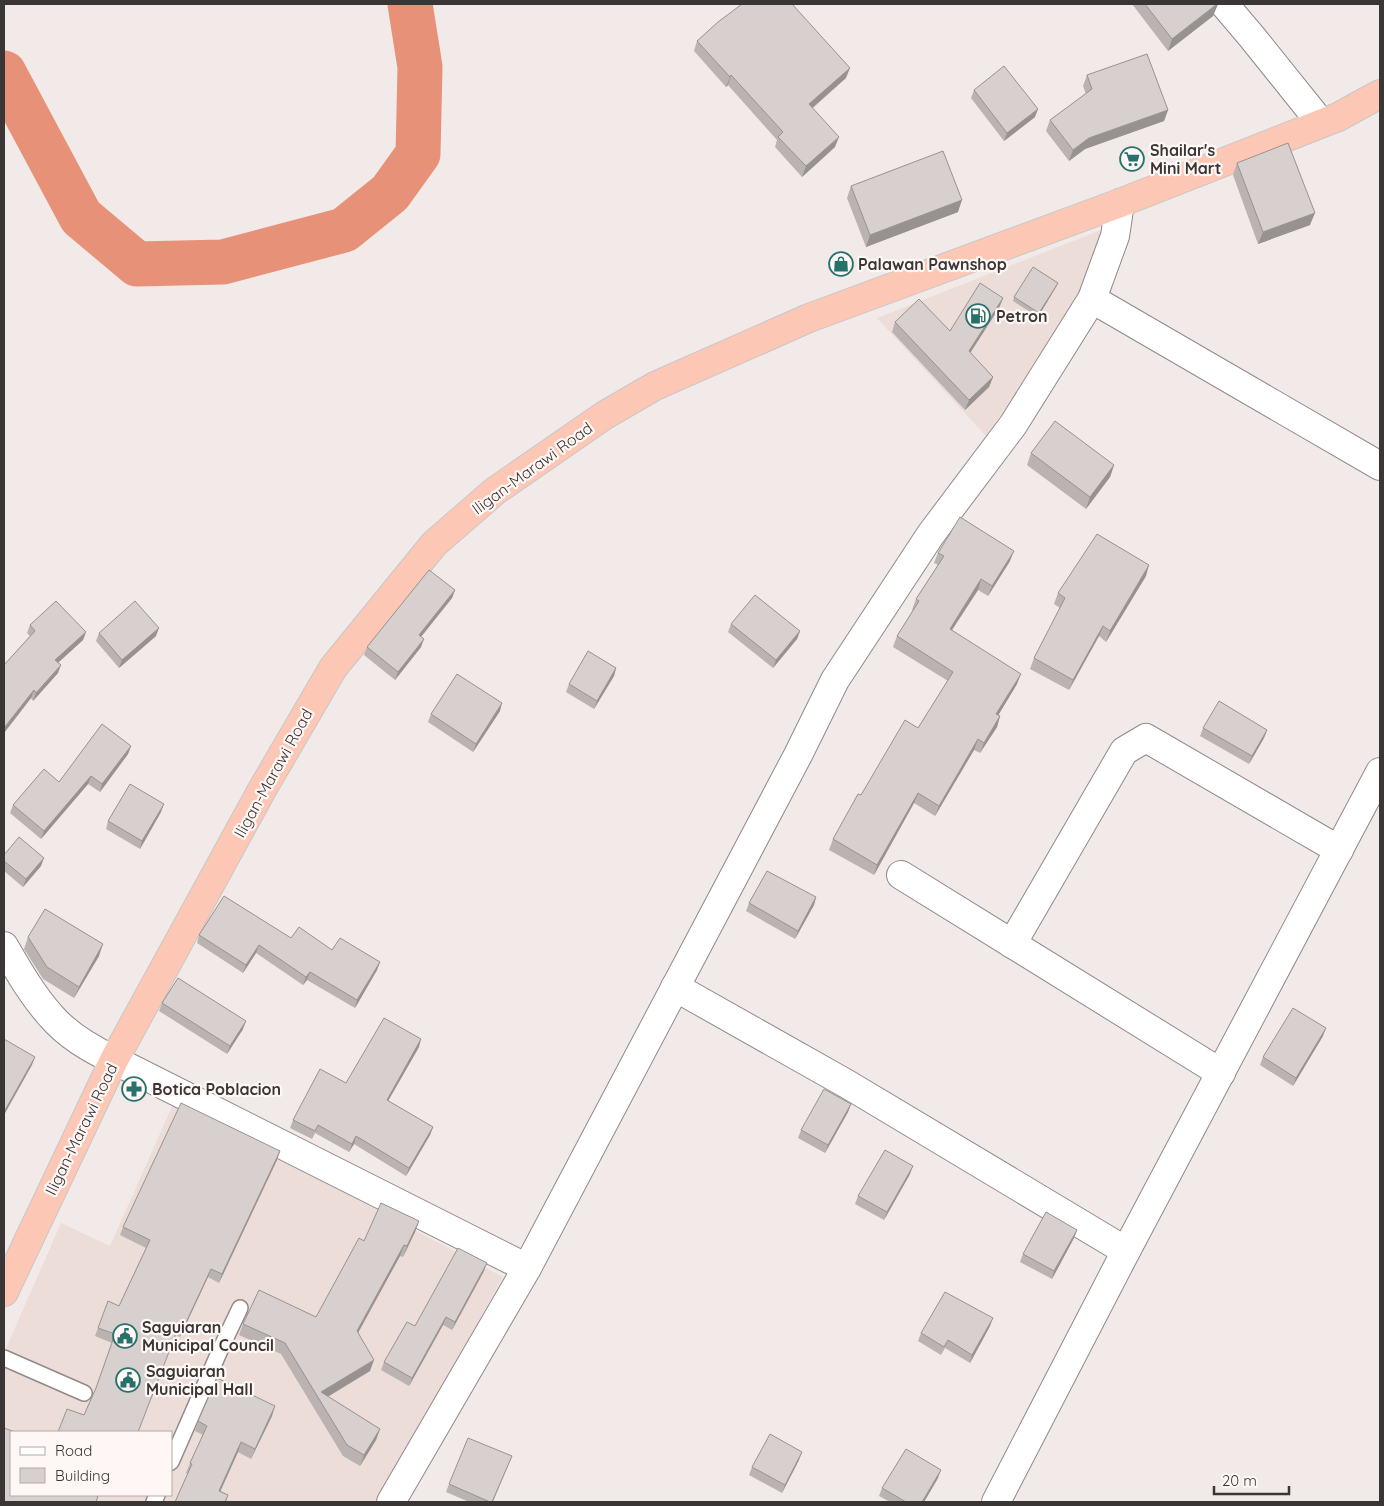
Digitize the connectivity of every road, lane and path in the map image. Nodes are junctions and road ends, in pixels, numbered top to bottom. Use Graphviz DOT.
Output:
graph roads {
  1 [pos="1224,4"];
  2 [pos="1380,94"];
  3 [pos="1321,123"];
  4 [pos="1120,203"];
  5 [pos="1092,299"];
  6 [pos="1380,466"];
  7 [pos="1380,772"];
  8 [pos="1339,850"];
  9 [pos="901,875"];
  10 [pos="1012,944"];
  11 [pos="4,946"];
  12 [pos="675,987"];
  13 [pos="114,1060"];
  14 [pos="1221,1072"];
  15 [pos="1126,1251"];
  16 [pos="527,1268"];
  17 [pos="4,1292"];
  18 [pos="240,1308"];
  19 [pos="4,1358"];
  20 [pos="84,1393"];
  21 [pos="172,1460"];
  22 [pos="391,1502"];
  23 [pos="996,1502"];
  1 -- 3 [label="street"];
  2 -- 3 [label="highway, Iligan-Marawi Road"];
  3 -- 4 [label="highway, Iligan-Marawi Road"];
  4 -- 5 [label="street"];
  4 -- 13 [label="highway, Iligan-Marawi Road"];
  5 -- 6 [label="street"];
  5 -- 12 [label="street"];
  7 -- 8 [label="street"];
  8 -- 10 [label="street"];
  8 -- 14 [label="street"];
  9 -- 10 [label="street"];
  10 -- 14 [label="street"];
  11 -- 13 [label="street"];
  12 -- 15 [label="street"];
  12 -- 16 [label="street"];
  13 -- 16 [label="street"];
  13 -- 17 [label="highway, Iligan-Marawi Road"];
  14 -- 15 [label="street"];
  15 -- 23 [label="street"];
  16 -- 22 [label="street"];
  18 -- 21 [label="lane"];
  19 -- 20 [label="lane"];
}
